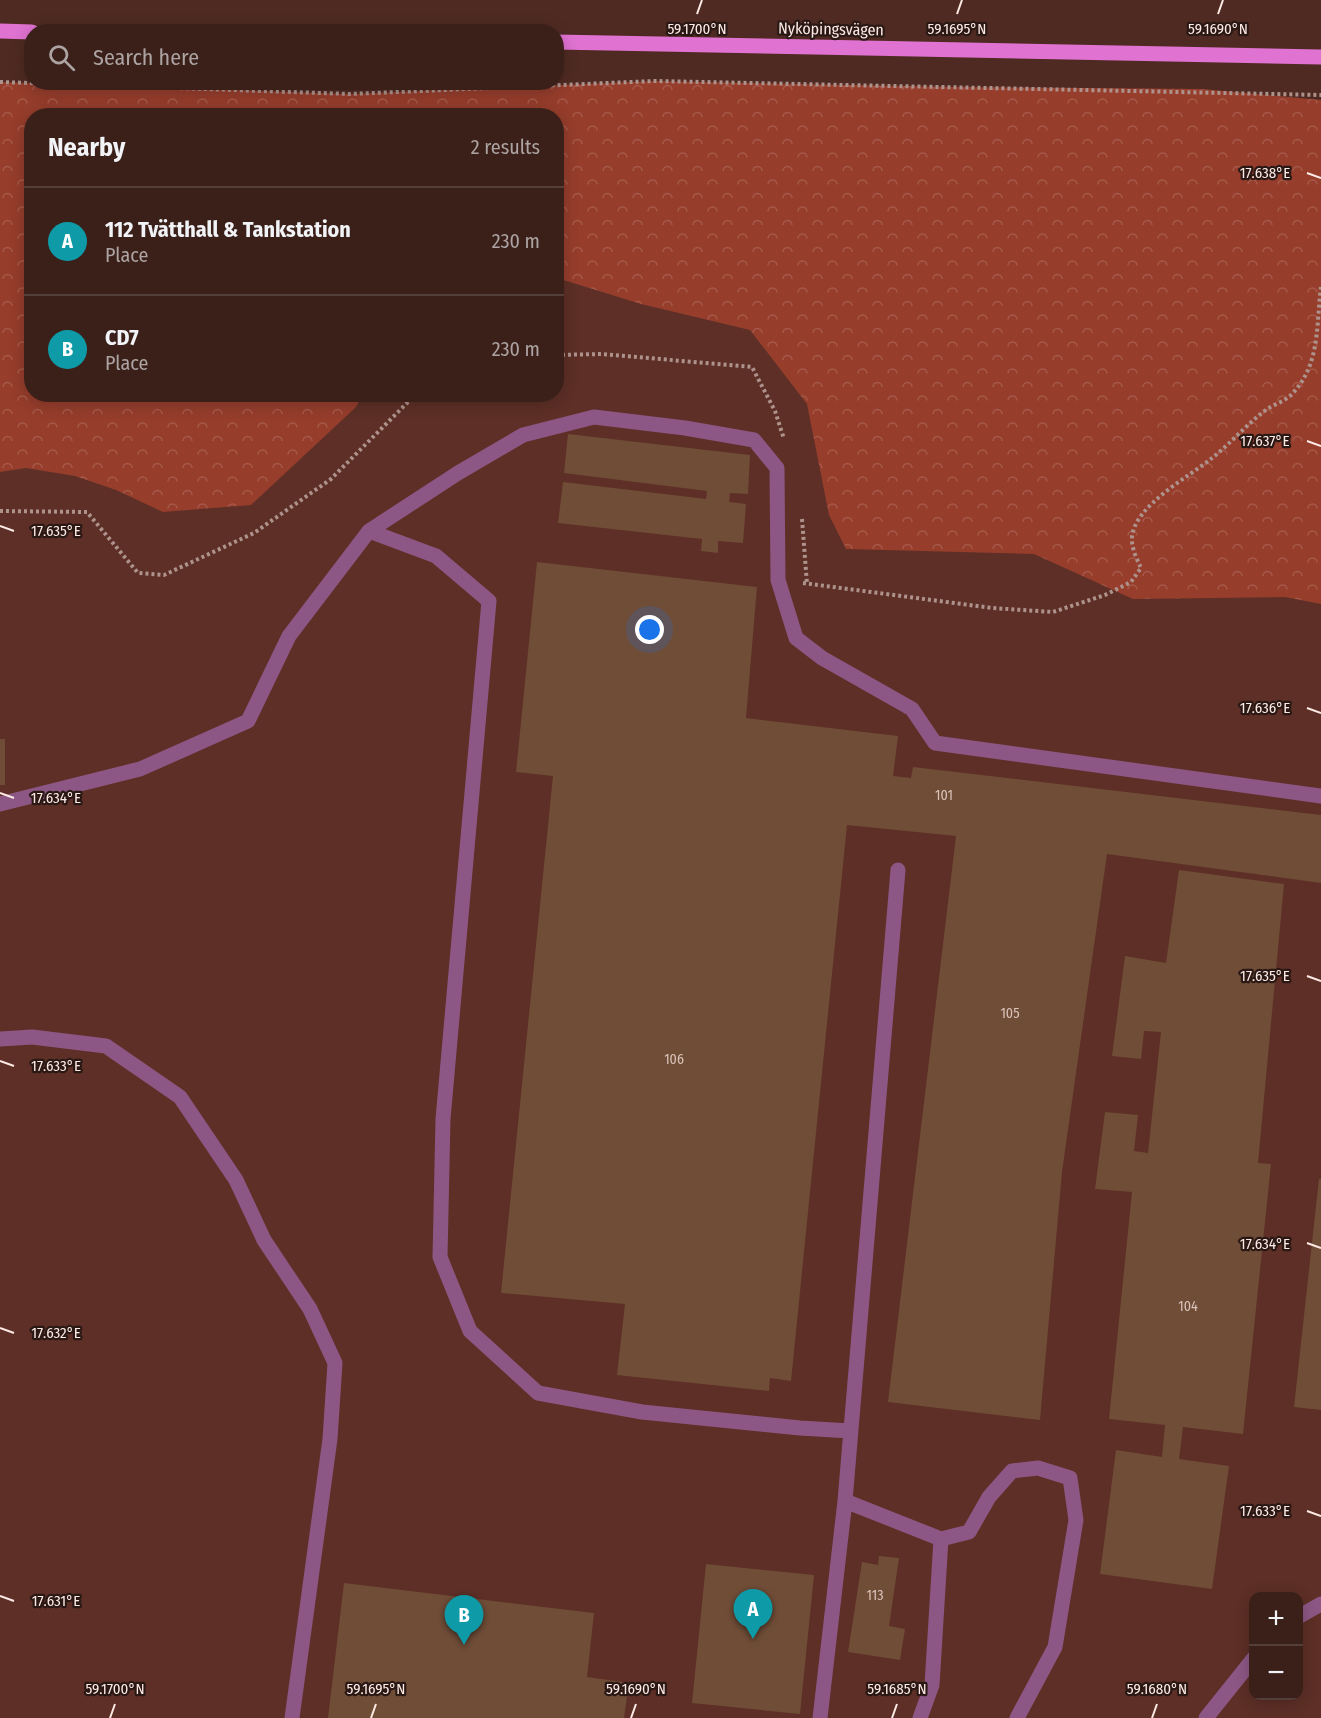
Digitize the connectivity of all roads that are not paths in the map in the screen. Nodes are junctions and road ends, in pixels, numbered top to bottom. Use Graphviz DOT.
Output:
graph roads {
  1 [pos="0,31"];
  2 [pos="24,32"];
  3 [pos="564,42"];
  4 [pos="1321,57"];
  5 [pos="369,531"];
  6 [pos="1321,796"];
  7 [pos="0,804"];
  8 [pos="898,870"];
  9 [pos="0,1039"];
  10 [pos="850,1431"];
  11 [pos="844,1501"];
  12 [pos="941,1539"];
  13 [pos="1321,1604"];
  14 [pos="1303,1615"];
  15 [pos="1249,1664"];
  16 [pos="292,1718"];
  17 [pos="820,1718"];
  18 [pos="920,1718"];
  19 [pos="1017,1718"];
  20 [pos="1206,1718"];
  1 -- 2 [label="main road"];
  3 -- 4 [label="main road, Nyköpingsvägen"];
  5 -- 6 [label="lane"];
  5 -- 7 [label="lane"];
  5 -- 10 [label="lane"];
  8 -- 10 [label="lane"];
  9 -- 16 [label="lane"];
  10 -- 11 [label="lane"];
  11 -- 12 [label="lane"];
  11 -- 17 [label="lane"];
  12 -- 18 [label="lane"];
  12 -- 19 [label="lane"];
  13 -- 14 [label="lane"];
  15 -- 20 [label="lane"];
}
